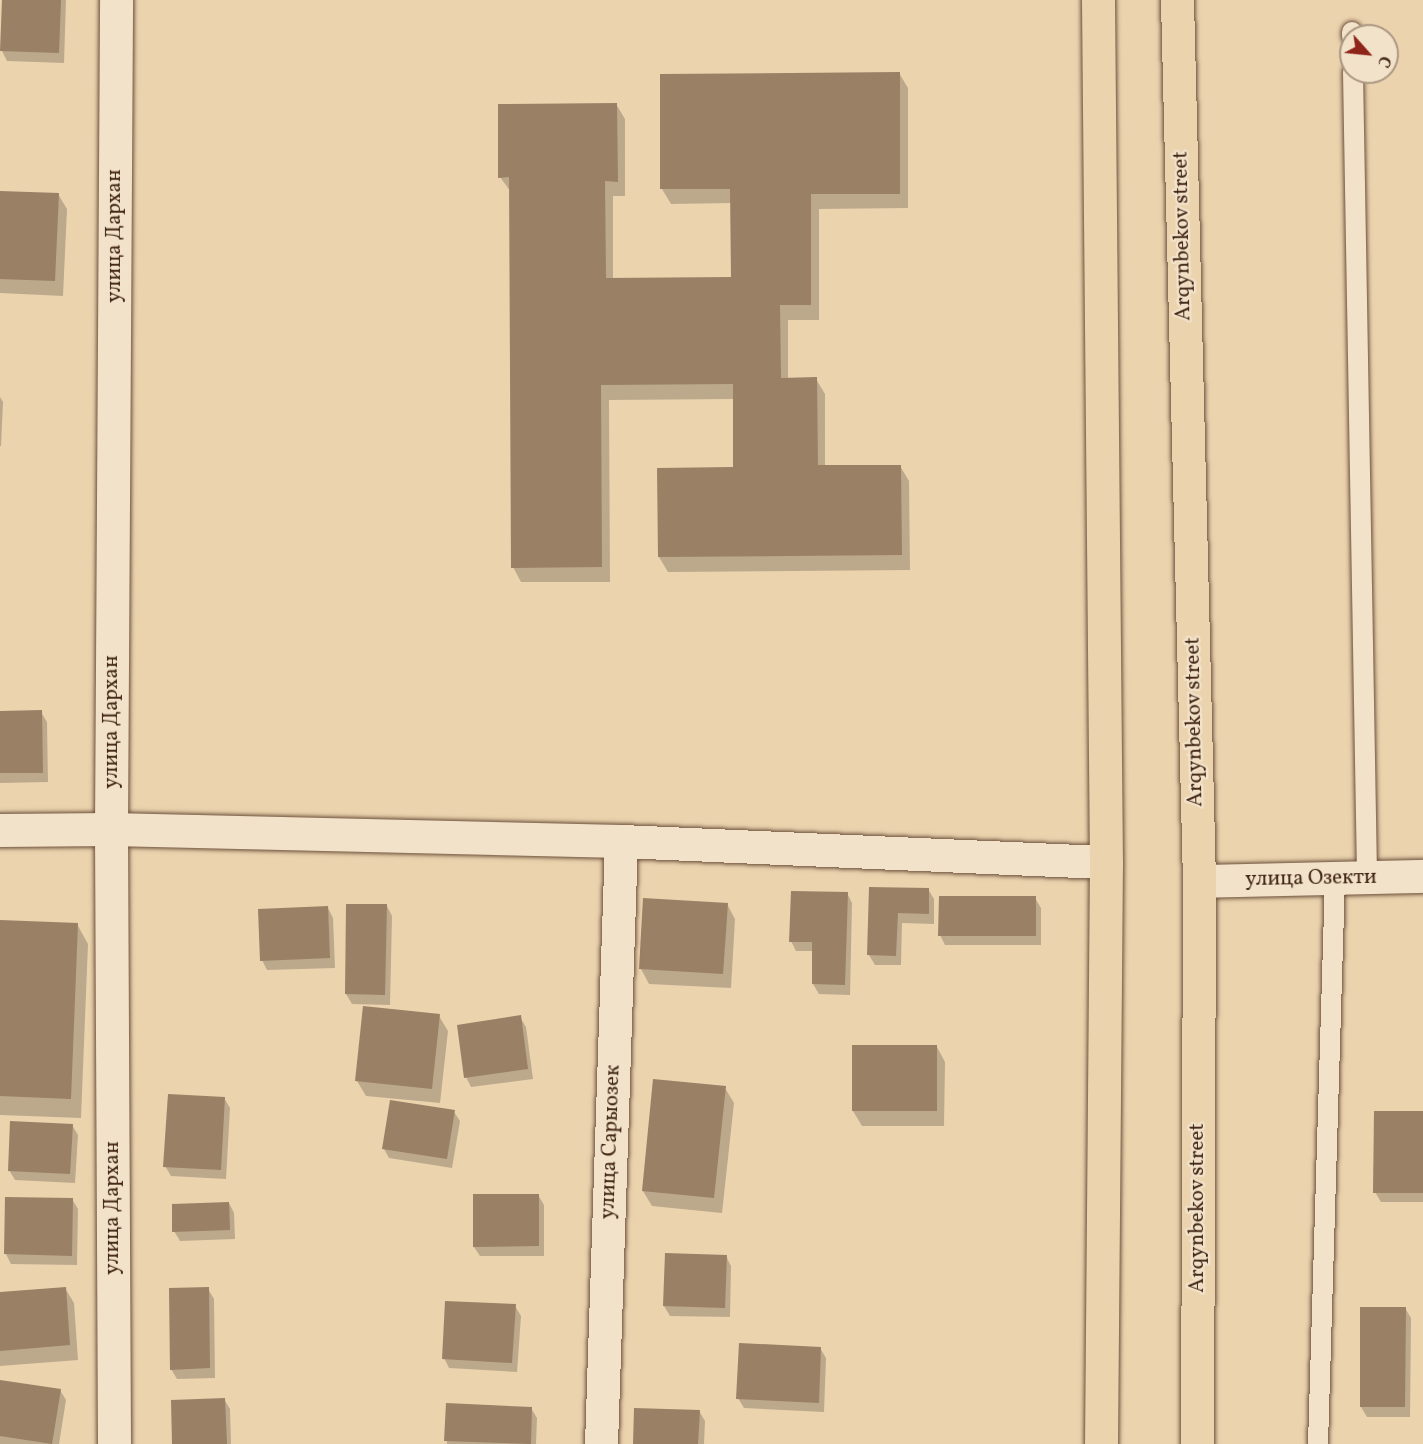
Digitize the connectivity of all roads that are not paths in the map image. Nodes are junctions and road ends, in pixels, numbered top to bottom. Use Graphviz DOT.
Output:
graph roads {
  1 [pos="116,0"];
  2 [pos="1098,0"];
  3 [pos="1177,0"];
  4 [pos="1353,84"];
  5 [pos="111,829"];
  6 [pos="0,830"];
  7 [pos="621,841"];
  8 [pos="1106,862"];
  9 [pos="1423,876"];
  10 [pos="1367,877"];
  11 [pos="1335,878"];
  12 [pos="1199,881"];
  13 [pos="114,1444"];
  14 [pos="601,1444"];
  15 [pos="1101,1444"];
  16 [pos="1197,1444"];
  17 [pos="1318,1444"];
  1 -- 5 [label="street, улица Дархан"];
  2 -- 8 [label="main road"];
  3 -- 12 [label="main road, Arqynbekov street"];
  4 -- 10 [label="lane"];
  5 -- 6 [label="street"];
  5 -- 7 [label="street"];
  5 -- 13 [label="street, улица Дархан"];
  7 -- 8 [label="street"];
  7 -- 14 [label="street, улица Сарыозек"];
  8 -- 15 [label="main road"];
  9 -- 10 [label="street, улица Озекти"];
  10 -- 11 [label="street, улица Озекти"];
  11 -- 12 [label="street, улица Озекти"];
  11 -- 17 [label="lane"];
  12 -- 16 [label="main road, Arqynbekov street"];
}
